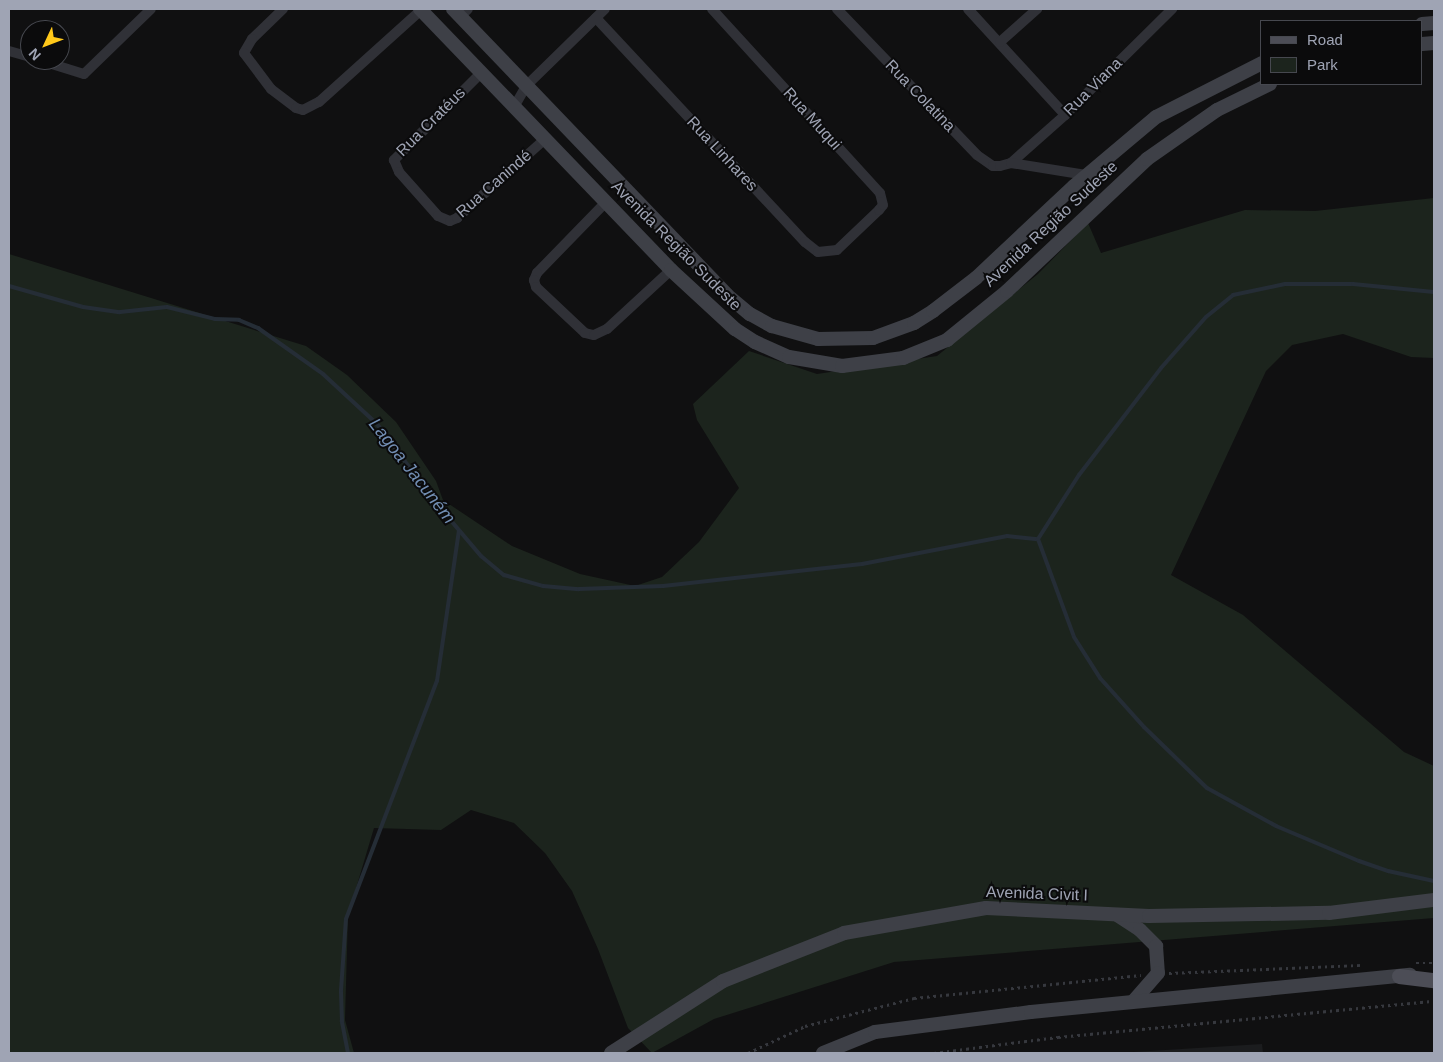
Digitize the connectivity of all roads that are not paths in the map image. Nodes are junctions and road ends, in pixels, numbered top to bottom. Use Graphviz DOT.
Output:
graph roads {
  1 [pos="151,9"];
  2 [pos="283,9"];
  3 [pos="420,9"];
  4 [pos="605,9"];
  5 [pos="712,9"];
  6 [pos="837,9"];
  7 [pos="968,9"];
  8 [pos="1037,9"];
  9 [pos="1172,9"];
  10 [pos="460,11"];
  11 [pos="596,18"];
  12 [pos="1000,42"];
  13 [pos="1260,64"];
  14 [pos="70,70"];
  15 [pos="480,74"];
  16 [pos="1268,85"];
  17 [pos="526,86"];
  18 [pos="514,108"];
  19 [pos="1065,114"];
  20 [pos="544,140"];
  21 [pos="1011,162"];
  22 [pos="1086,175"];
  23 [pos="420,197"];
  24 [pos="634,201"];
  25 [pos="606,202"];
  26 [pos="618,215"];
  27 [pos="859,232"];
  28 [pos="671,270"];
  29 [pos="1434,900"];
  30 [pos="1117,914"];
  31 [pos="1434,973"];
  32 [pos="1399,976"];
  33 [pos="1434,980"];
  34 [pos="1134,1001"];
  35 [pos="611,1053"];
  36 [pos="823,1053"];
  1 -- 14 [label="street"];
  2 -- 3 [label="street"];
  3 -- 15 [label="street, Avenida Região Sudeste"];
  4 -- 11 [label="street"];
  5 -- 27 [label="street, Rua Muqui"];
  6 -- 21 [label="street, Rua Colatina"];
  7 -- 12 [label="street"];
  8 -- 12 [label="street"];
  9 -- 19 [label="street, Rua Viana"];
  10 -- 17 [label="street, Avenida Região Sudeste"];
  11 -- 17 [label="street"];
  11 -- 27 [label="street, Rua Linhares"];
  12 -- 19 [label="street"];
  13 -- 22 [label="street, Avenida Região Sudeste"];
  15 -- 18 [label="street, Avenida Região Sudeste"];
  15 -- 23 [label="street, Rua Cratéus"];
  16 -- 28 [label="street, Avenida Região Sudeste"];
  17 -- 18 [label="street"];
  17 -- 24 [label="street, Avenida Região Sudeste"];
  18 -- 20 [label="street, Avenida Região Sudeste"];
  19 -- 21 [label="street, Rua Viana"];
  20 -- 23 [label="street, Rua Canindé"];
  20 -- 25 [label="street, Avenida Região Sudeste"];
  21 -- 22 [label="street, Rua Colatina"];
  22 -- 24 [label="street, Avenida Região Sudeste"];
  24 -- 26 [label="street"];
  25 -- 26 [label="street, Avenida Região Sudeste"];
  25 -- 28 [label="street"];
  26 -- 28 [label="street, Avenida Região Sudeste"];
  29 -- 30 [label="street, Avenida Civit I"];
  30 -- 34 [label="street"];
  30 -- 35 [label="street, Avenida Civit I"];
  31 -- 32 [label="street"];
  32 -- 33 [label="main road"];
  32 -- 34 [label="street"];
  34 -- 36 [label="street"];
}
